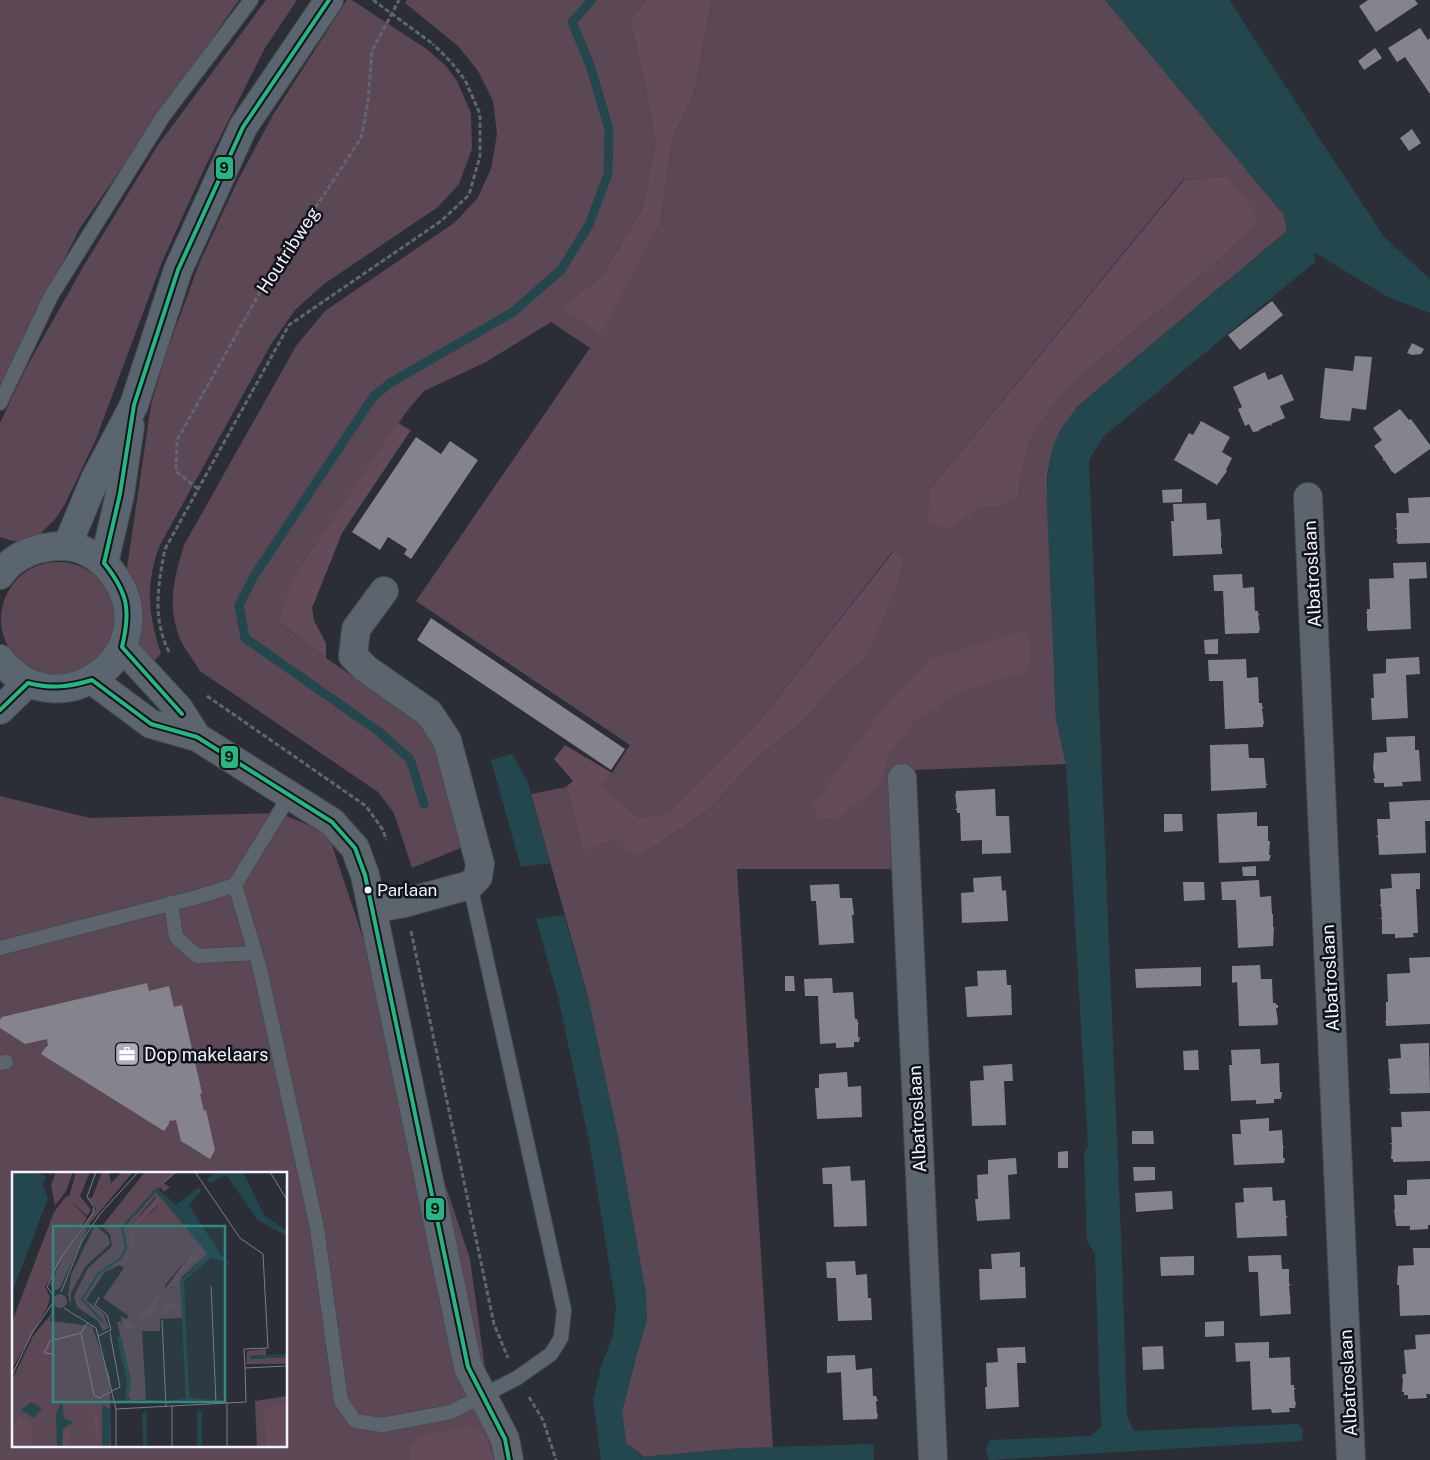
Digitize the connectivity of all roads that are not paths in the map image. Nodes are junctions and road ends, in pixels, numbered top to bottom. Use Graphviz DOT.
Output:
graph roads {
  1 [pos="251,0"];
  2 [pos="329,0"];
  3 [pos="0,403"];
  4 [pos="134,404"];
  5 [pos="1308,497"];
  6 [pos="67,546"];
  7 [pos="104,563"];
  8 [pos="1,571"];
  9 [pos="384,591"];
  10 [pos="122,647"];
  11 [pos="0,659"];
  12 [pos="92,680"];
  13 [pos="28,683"];
  14 [pos="0,710"];
  15 [pos="198,737"];
  16 [pos="902,778"];
  17 [pos="290,795"];
  18 [pos="234,885"];
  19 [pos="470,885"];
  20 [pos="171,904"];
  21 [pos="372,908"];
  22 [pos="0,948"];
  23 [pos="255,953"];
  24 [pos="482,1395"];
  25 [pos="509,1460"];
  26 [pos="933,1460"];
  27 [pos="1351,1460"];
  1 -- 3 [label="lane"];
  2 -- 4 [label="main road"];
  4 -- 6 [label="main road"];
  4 -- 7 [label="main road"];
  5 -- 27 [label="street, Albatroslaan"];
  6 -- 7 [label="main road"];
  6 -- 8 [label="main road"];
  7 -- 10 [label="main road"];
  9 -- 19 [label="street"];
  10 -- 12 [label="main road"];
  10 -- 15 [label="street"];
  11 -- 13 [label="main road"];
  12 -- 13 [label="main road"];
  12 -- 15 [label="street"];
  13 -- 14 [label="main road"];
  15 -- 17 [label="street"];
  16 -- 26 [label="street, Albatroslaan"];
  17 -- 18 [label="lane"];
  17 -- 21 [label="street"];
  18 -- 20 [label="lane"];
  18 -- 23 [label="lane"];
  19 -- 21 [label="street"];
  19 -- 24 [label="lane"];
  20 -- 22 [label="lane"];
  20 -- 23 [label="lane"];
  21 -- 24 [label="street"];
  23 -- 24 [label="lane"];
  24 -- 25 [label="street"];
}
